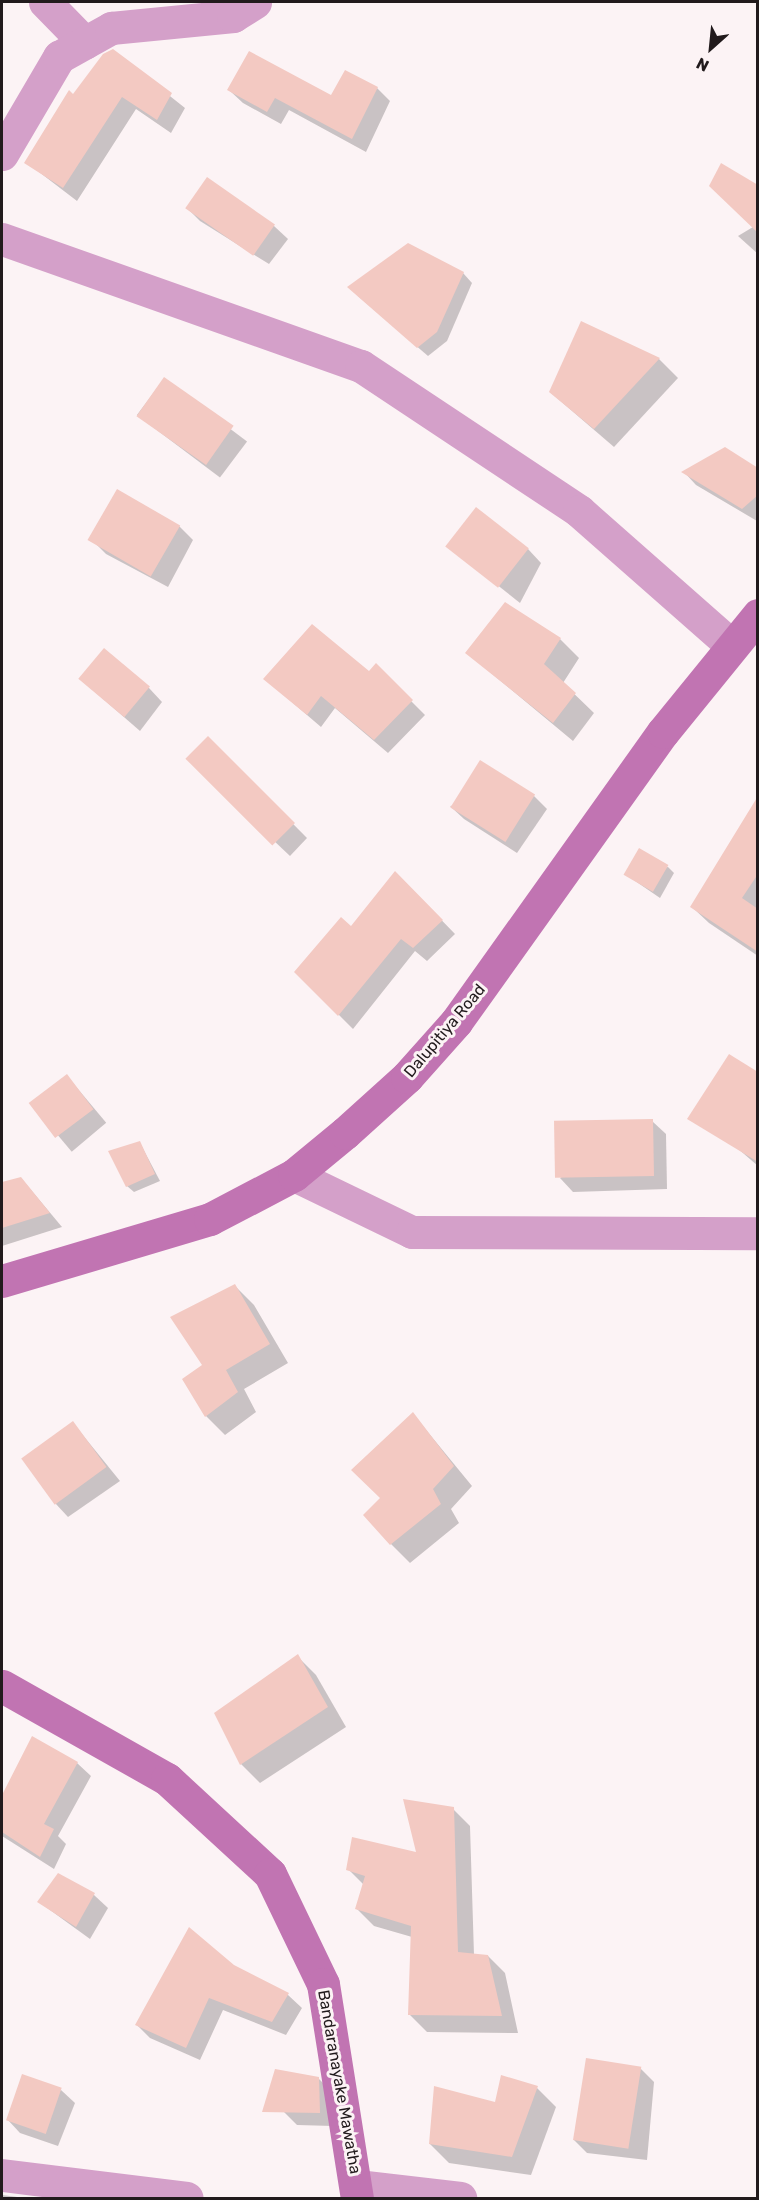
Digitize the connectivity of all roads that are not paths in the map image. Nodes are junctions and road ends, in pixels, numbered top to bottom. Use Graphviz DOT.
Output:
graph roads {
  1 [pos="45,2"];
  2 [pos="255,2"];
  3 [pos="85,43"];
  4 [pos="2,154"];
  5 [pos="2,239"];
  6 [pos="758,615"];
  7 [pos="732,646"];
  8 [pos="294,1175"];
  9 [pos="758,1233"];
  10 [pos="2,1281"];
  11 [pos="2,1686"];
  12 [pos="2,2175"];
  13 [pos="357,2192"];
  14 [pos="187,2199"];
  15 [pos="460,2199"];
  1 -- 3 [label="street"];
  2 -- 3 [label="street"];
  3 -- 4 [label="street"];
  5 -- 7 [label="street"];
  6 -- 7 [label="street, Dalupitiya Road"];
  7 -- 8 [label="street, Dalupitiya Road"];
  8 -- 9 [label="street"];
  8 -- 10 [label="street, Dalupitiya Road"];
  11 -- 13 [label="street, Bandaranayake Mawatha"];
  12 -- 14 [label="street"];
  13 -- 15 [label="street"];
}
